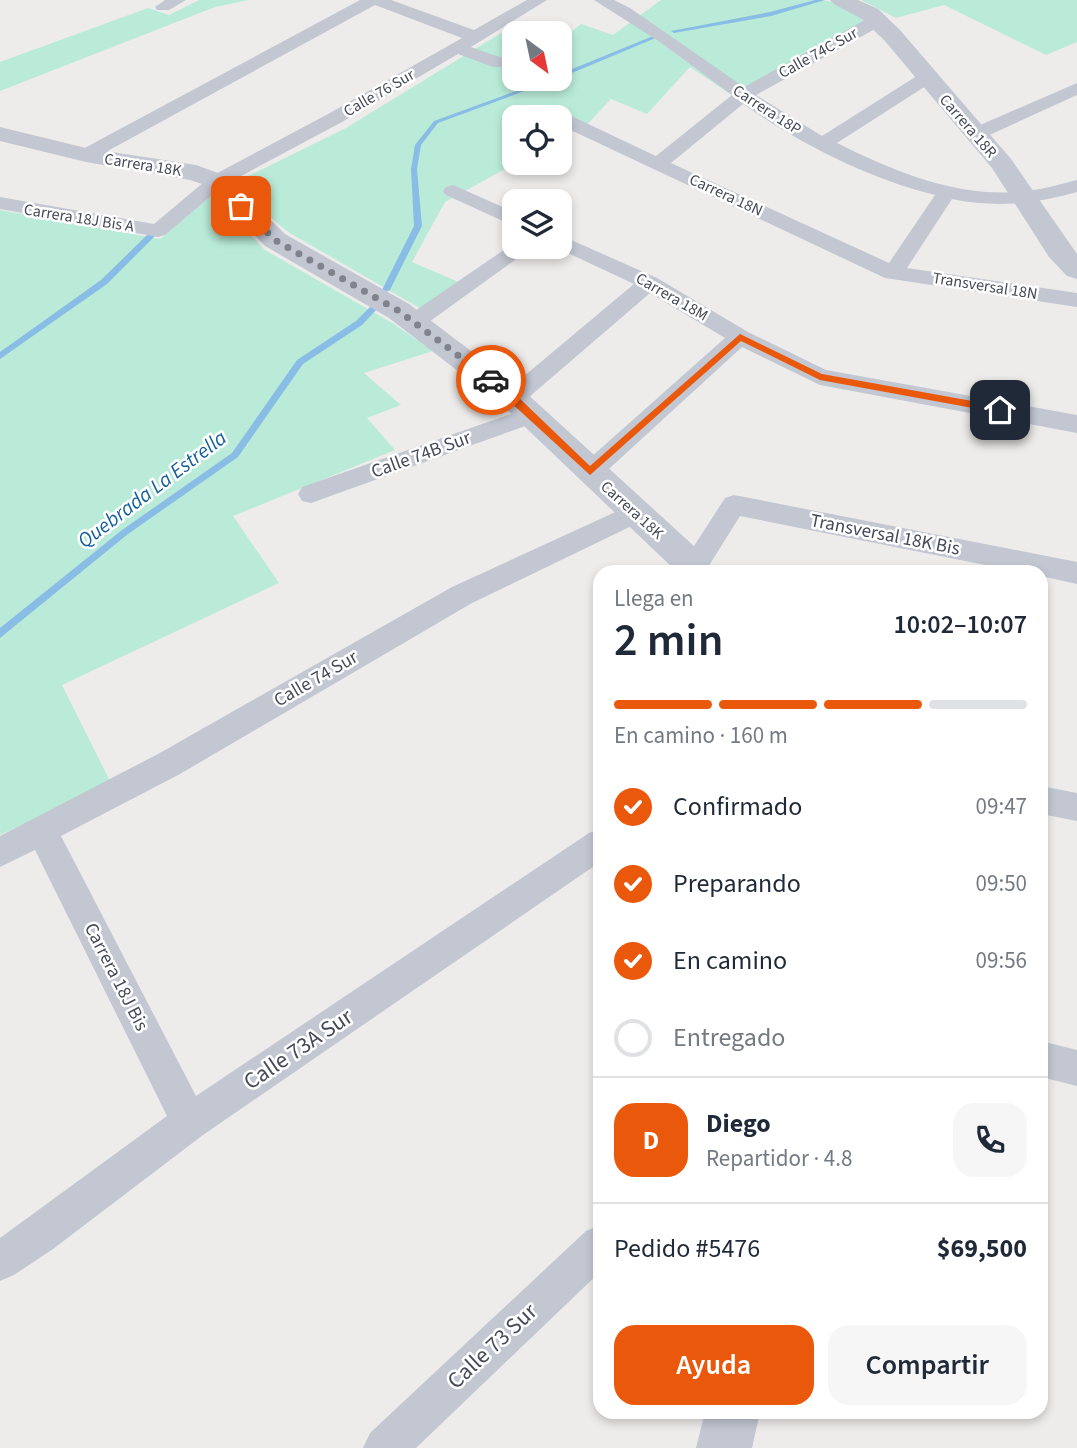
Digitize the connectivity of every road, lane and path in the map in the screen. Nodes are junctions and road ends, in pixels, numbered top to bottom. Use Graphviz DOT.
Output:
graph roads {
  1 [pos="374,0"];
  2 [pos="539,0"];
  3 [pos="602,0"];
  4 [pos="841,0"];
  5 [pos="878,20"];
  6 [pos="476,37"];
  7 [pos="458,47"];
  8 [pos="499,63"];
  9 [pos="926,78"];
  10 [pos="1077,88"];
  11 [pos="743,95"];
  12 [pos="572,123"];
  13 [pos="978,133"];
  14 [pos="0,134"];
  15 [pos="823,144"];
  16 [pos="86,155"];
  17 [pos="659,163"];
  18 [pos="217,181"];
  19 [pos="1077,186"];
  20 [pos="453,191"];
  21 [pos="946,193"];
  22 [pos="1026,198"];
  23 [pos="0,203"];
  24 [pos="502,214"];
  25 [pos="158,230"];
  26 [pos="572,247"];
  27 [pos="506,259"];
  28 [pos="1077,270"];
  29 [pos="893,272"];
  30 [pos="649,282"];
  31 [pos="1077,300"];
  32 [pos="414,322"];
  33 [pos="740,337"];
  34 [pos="522,406"];
  35 [pos="1077,424"];
  36 [pos="590,471"];
  37 [pos="312,495"];
  38 [pos="635,513"];
  39 [pos="687,565"];
  40 [pos="695,565"];
  41 [pos="1037,565"];
  42 [pos="1048,567"];
  43 [pos="1077,573"];
  44 [pos="1048,801"];
  45 [pos="1077,807"];
  46 [pos="42,832"];
  47 [pos="593,849"];
  48 [pos="0,852"];
  49 [pos="1048,1061"];
  50 [pos="1077,1068"];
  51 [pos="190,1122"];
  52 [pos="593,1252"];
  53 [pos="0,1261"];
  54 [pos="731,1419"];
  55 [pos="385,1448"];
  56 [pos="724,1448"];
  1 -- 6 [label="street"];
  1 -- 16 [label="street"];
  2 -- 6 [label="street, Calle 76 Sur"];
  3 -- 11 [label="street, Carrera 18P"];
  4 -- 5 [label="street, Carrera 18R"];
  5 -- 9 [label="street, Carrera 18R"];
  5 -- 11 [label="street, Calle 74C Sur"];
  6 -- 7 [label="street, Calle 76 Sur"];
  7 -- 8 [label="street"];
  7 -- 18 [label="street, Calle 76 Sur"];
  9 -- 13 [label="street, Carrera 18R"];
  9 -- 15 [label="street"];
  10 -- 13 [label="street"];
  11 -- 15 [label="street, Carrera 18P"];
  11 -- 17 [label="street, Calle 74C Sur"];
  12 -- 17 [label="street, Carrera 18N"];
  13 -- 22 [label="street, Carrera 18R"];
  14 -- 16 [label="street, Carrera 18K"];
  15 -- 21 [label="street, Carrera 18P"];
  16 -- 18 [label="street, Carrera 18K"];
  17 -- 29 [label="street, Carrera 18N"];
  18 -- 25 [label="street, Calle 76 Sur"];
  18 -- 32 [label="street, Carrera 18K"];
  19 -- 22 [label="street"];
  20 -- 24 [label="street"];
  21 -- 22 [label="street"];
  21 -- 29 [label="street"];
  22 -- 28 [label="street, Carrera 18R"];
  23 -- 25 [label="street, Carrera 18J Bis A"];
  26 -- 30 [label="street, Carrera 18M"];
  27 -- 32 [label="street"];
  29 -- 31 [label="street, Transversal 18N"];
  30 -- 33 [label="street, Carrera 18M"];
  30 -- 34 [label="street, Calle 74B Sur"];
  32 -- 34 [label="street, Carrera 18K"];
  33 -- 35 [label="street, Carrera 18M"];
  33 -- 36 [label="street"];
  34 -- 36 [label="street, Carrera 18K"];
  34 -- 37 [label="street, Calle 74B Sur"];
  36 -- 38 [label="street, Carrera 18K"];
  38 -- 39 [label="street, Carrera 18K"];
  38 -- 46 [label="street, Calle 74 Sur"];
  40 -- 41 [label="street, Transversal 18K Bis"];
  42 -- 43 [label="street, Transversal 18K Bis"];
  44 -- 45 [label="street"];
  46 -- 48 [label="street, Calle 74 Sur"];
  46 -- 51 [label="street, Carrera 18J Bis"];
  47 -- 51 [label="street, Calle 73A Sur"];
  49 -- 50 [label="street"];
  51 -- 53 [label="street, Calle 73A Sur"];
  52 -- 55 [label="street, Calle 73 Sur"];
  54 -- 56 [label="street"];
}
